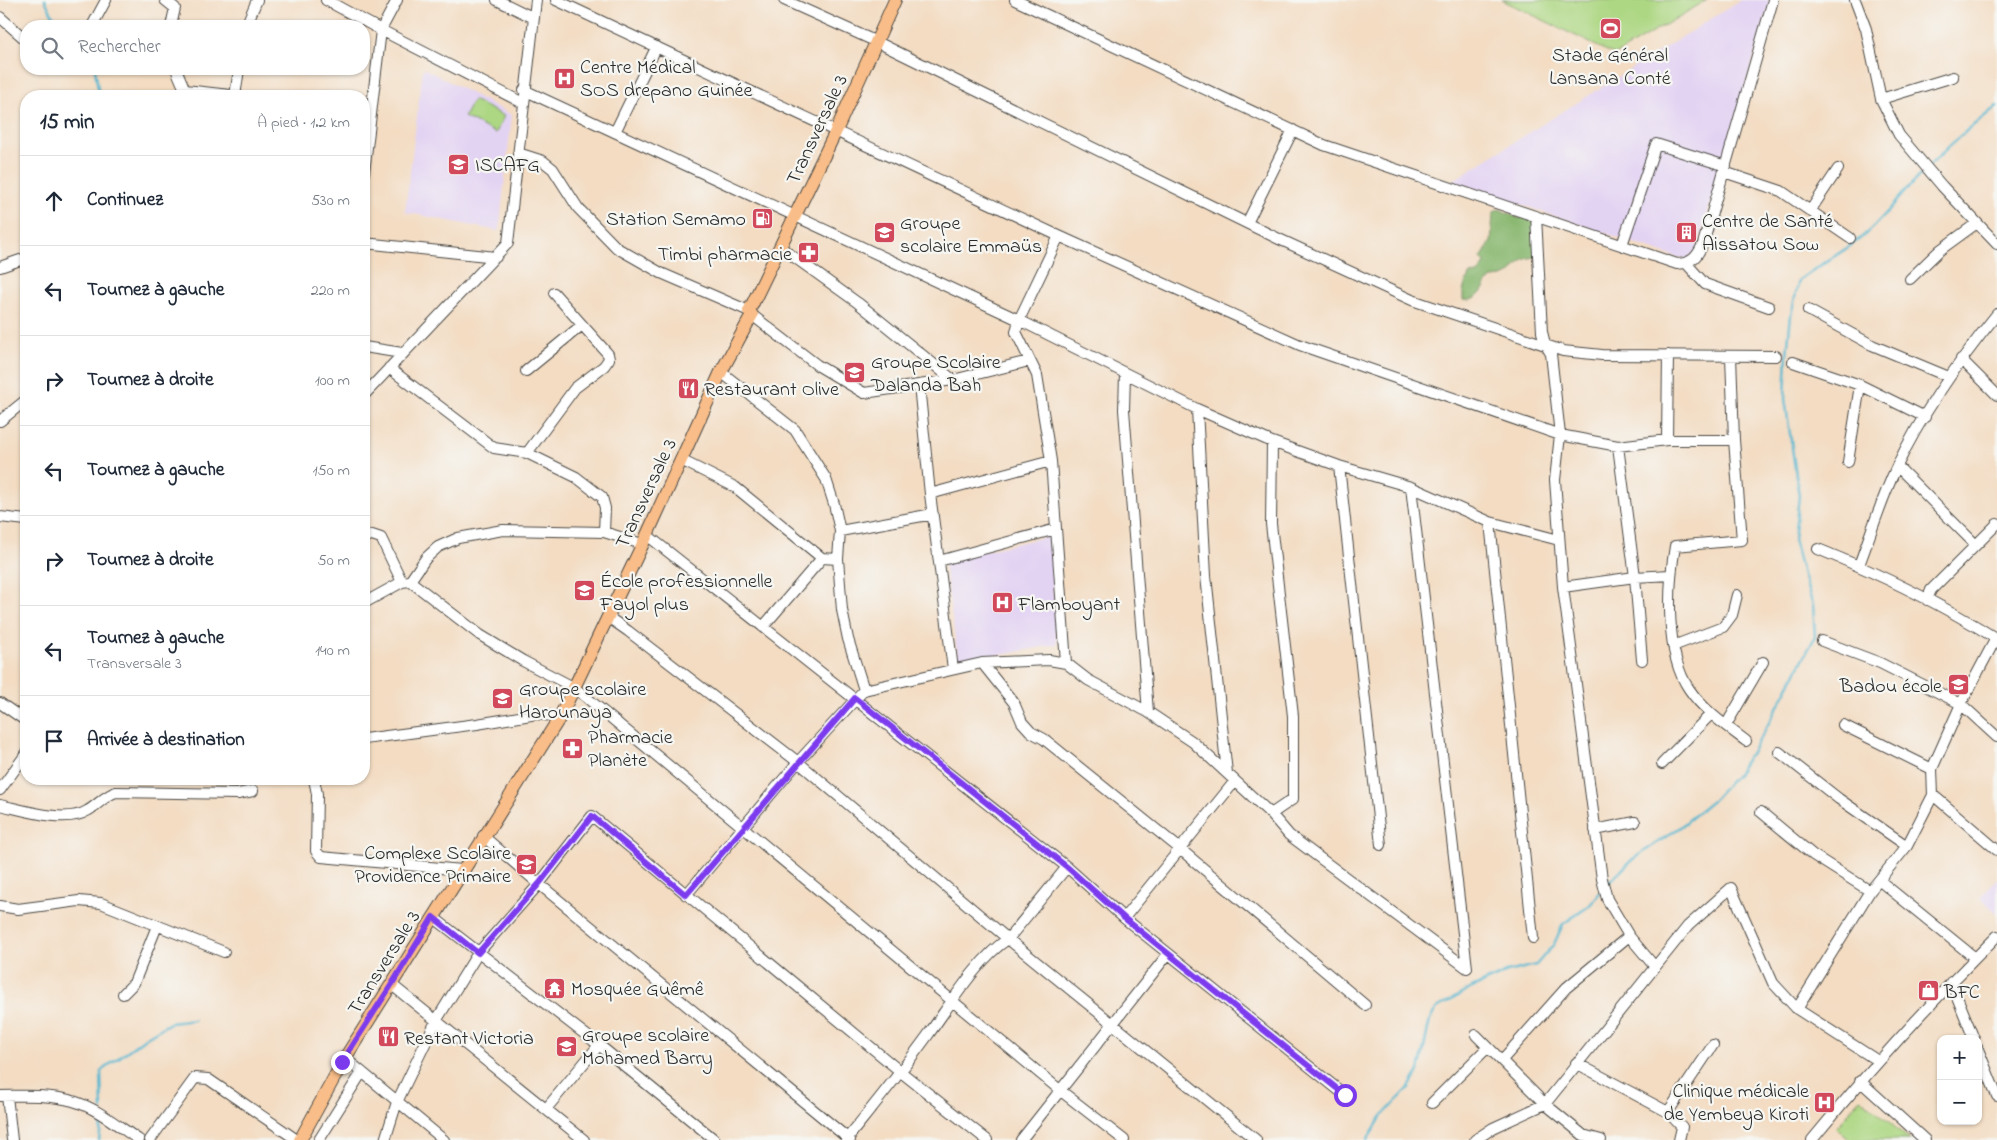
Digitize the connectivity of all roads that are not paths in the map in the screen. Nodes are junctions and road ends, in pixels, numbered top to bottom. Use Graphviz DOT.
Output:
graph roads {
  1 [pos="106,0"];
  2 [pos="165,0"];
  3 [pos="257,0"];
  4 [pos="326,0"];
  5 [pos="397,0"];
  6 [pos="497,0"];
  7 [pos="536,0"];
  8 [pos="556,0"];
  9 [pos="784,0"];
  10 [pos="895,0"];
  11 [pos="1015,0"];
  12 [pos="1773,0"];
  13 [pos="1855,0"];
  14 [pos="0,17"];
  15 [pos="534,18"];
  16 [pos="95,20"];
  17 [pos="172,20"];
  18 [pos="249,20"];
  19 [pos="363,20"];
  20 [pos="370,24"];
  21 [pos="381,30"];
  22 [pos="20,35"];
  23 [pos="876,42"];
  24 [pos="656,48"];
  25 [pos="178,75"];
  26 [pos="238,75"];
  27 [pos="1953,77"];
  28 [pos="182,90"];
  29 [pos="237,90"];
  30 [pos="524,90"];
  31 [pos="370,95"];
  32 [pos="1881,99"];
  33 [pos="523,103"];
  34 [pos="1293,130"];
  35 [pos="836,131"];
  36 [pos="615,132"];
  37 [pos="518,153"];
  38 [pos="1725,169"];
  39 [pos="1838,169"];
  40 [pos="1810,211"];
  41 [pos="796,215"];
  42 [pos="1536,216"];
  43 [pos="1247,223"];
  44 [pos="1977,224"];
  45 [pos="1059,236"];
  46 [pos="1850,238"];
  47 [pos="1996,242"];
  48 [pos="370,243"];
  49 [pos="1622,245"];
  50 [pos="780,247"];
  51 [pos="496,257"];
  52 [pos="20,260"];
  53 [pos="1686,263"];
  54 [pos="0,266"];
  55 [pos="1910,279"];
  56 [pos="554,293"];
  57 [pos="1769,307"];
  58 [pos="1808,310"];
  59 [pos="751,313"];
  60 [pos="1997,314"];
  61 [pos="1018,320"];
  62 [pos="582,325"];
  63 [pos="1546,344"];
  64 [pos="370,348"];
  65 [pos="402,352"];
  66 [pos="1668,355"];
  67 [pos="1731,356"];
  68 [pos="1776,356"];
  69 [pos="1961,359"];
  70 [pos="1029,361"];
  71 [pos="1793,362"];
  72 [pos="389,368"];
  73 [pos="526,371"];
  74 [pos="721,372"];
  75 [pos="1125,373"];
  76 [pos="1949,377"];
  77 [pos="953,380"];
  78 [pos="920,384"];
  79 [pos="1860,385"];
  80 [pos="370,389"];
  81 [pos="1997,395"];
  82 [pos="20,408"];
  83 [pos="1197,409"];
  84 [pos="1924,417"];
  85 [pos="0,421"];
  86 [pos="1560,435"];
  87 [pos="1668,440"];
  88 [pos="1734,440"];
  89 [pos="1272,442"];
  90 [pos="1618,446"];
  91 [pos="527,453"];
  92 [pos="682,460"];
  93 [pos="1050,461"];
  94 [pos="1848,462"];
  95 [pos="1339,466"];
  96 [pos="1897,466"];
  97 [pos="1411,487"];
  98 [pos="930,494"];
  99 [pos="933,514"];
  100 [pos="0,518"];
  101 [pos="20,520"];
  102 [pos="1490,522"];
  103 [pos="1997,524"];
  104 [pos="1056,529"];
  105 [pos="840,531"];
  106 [pos="604,532"];
  107 [pos="370,536"];
  108 [pos="644,540"];
  109 [pos="1559,540"];
  110 [pos="1976,545"];
  111 [pos="1818,550"];
  112 [pos="822,558"];
  113 [pos="838,559"];
  114 [pos="940,561"];
  115 [pos="1859,565"];
  116 [pos="1670,575"];
  117 [pos="1635,577"];
  118 [pos="406,582"];
  119 [pos="1563,588"];
  120 [pos="1737,594"];
  121 [pos="370,600"];
  122 [pos="1927,600"];
  123 [pos="608,617"];
  124 [pos="764,627"];
  125 [pos="1996,639"];
  126 [pos="1822,641"];
  127 [pos="1673,646"];
  128 [pos="1642,660"];
  129 [pos="1763,662"];
  130 [pos="982,663"];
  131 [pos="1066,663"];
  132 [pos="954,669"];
  133 [pos="575,688"];
  134 [pos="864,690"];
  135 [pos="855,698"];
  136 [pos="0,703"];
  137 [pos="1961,704"];
  138 [pos="1148,712"];
  139 [pos="1710,714"];
  140 [pos="20,717"];
  141 [pos="560,717"];
  142 [pos="1726,725"];
  143 [pos="1842,725"];
  144 [pos="1997,737"];
  145 [pos="370,738"];
  146 [pos="1746,741"];
  147 [pos="1779,752"];
  148 [pos="20,762"];
  149 [pos="798,762"];
  150 [pos="1662,764"];
  151 [pos="1932,768"];
  152 [pos="1227,773"];
  153 [pos="1235,781"];
  154 [pos="315,785"];
  155 [pos="0,790"];
  156 [pos="253,791"];
  157 [pos="1933,795"];
  158 [pos="0,805"];
  159 [pos="1761,812"];
  160 [pos="1271,814"];
  161 [pos="1635,822"];
  162 [pos="743,828"];
  163 [pos="1595,830"];
  164 [pos="483,836"];
  165 [pos="1381,845"];
  166 [pos="1907,846"];
  167 [pos="1179,848"];
  168 [pos="1997,850"];
  169 [pos="1067,867"];
  170 [pos="462,870"];
  171 [pos="1880,881"];
  172 [pos="539,884"];
  173 [pos="1870,891"];
  174 [pos="686,895"];
  175 [pos="0,906"];
  176 [pos="433,917"];
  177 [pos="1124,918"];
  178 [pos="157,926"];
  179 [pos="1629,936"];
  180 [pos="1533,938"];
  181 [pos="1008,939"];
  182 [pos="1996,941"];
  183 [pos="224,952"];
  184 [pos="478,953"];
  185 [pos="1168,954"];
  186 [pos="1975,958"];
  187 [pos="1655,967"];
  188 [pos="1951,982"];
  189 [pos="392,984"];
  190 [pos="123,994"];
  191 [pos="953,1001"];
  192 [pos="1365,1004"];
  193 [pos="1797,1009"];
  194 [pos="436,1021"];
  195 [pos="1113,1024"];
  196 [pos="1476,1035"];
  197 [pos="1972,1035"];
  198 [pos="599,1045"];
  199 [pos="1713,1045"];
  200 [pos="1488,1047"];
  201 [pos="345,1058"];
  202 [pos="1982,1059"];
  203 [pos="1502,1060"];
  204 [pos="1878,1061"];
  205 [pos="1576,1064"];
  206 [pos="362,1072"];
  207 [pos="901,1072"];
  208 [pos="1860,1080"];
  209 [pos="1060,1091"];
  210 [pos="1345,1095"];
  211 [pos="4,1096"];
  212 [pos="1997,1096"];
  213 [pos="397,1102"];
  214 [pos="1432,1103"];
  215 [pos="1545,1104"];
  216 [pos="546,1109"];
  217 [pos="1668,1112"];
  218 [pos="848,1139"];
  219 [pos="1590,1139"];
  220 [pos="12,1140"];
  221 [pos="138,1140"];
  222 [pos="150,1140"];
  223 [pos="298,1140"];
  224 [pos="319,1140"];
  225 [pos="385,1140"];
  226 [pos="444,1140"];
  227 [pos="584,1140"];
  228 [pos="715,1140"];
  229 [pos="987,1140"];
  230 [pos="1021,1140"];
  231 [pos="1124,1140"];
  232 [pos="1256,1140"];
  233 [pos="1475,1140"];
  234 [pos="1601,1140"];
  235 [pos="1679,1140"];
  236 [pos="1812,1140"];
  237 [pos="1924,1140"];
  1 -- 16 [label="street"];
  2 -- 17 [label="street"];
  3 -- 18 [label="street"];
  4 -- 19 [label="street"];
  5 -- 21 [label="street"];
  6 -- 15 [label="street"];
  7 -- 15 [label="street"];
  8 -- 24 [label="street"];
  9 -- 23 [label="street"];
  10 -- 23 [label="main road, Transversale 3"];
  11 -- 34 [label="street"];
  12 -- 38 [label="street"];
  13 -- 32 [label="street"];
  14 -- 22 [label="street"];
  15 -- 30 [label="street"];
  20 -- 21 [label="street"];
  21 -- 31 [label="street"];
  21 -- 33 [label="street"];
  23 -- 35 [label="main road, Transversale 3"];
  23 -- 43 [label="street"];
  24 -- 35 [label="street"];
  24 -- 36 [label="street"];
  25 -- 28 [label="street"];
  26 -- 29 [label="street"];
  27 -- 32 [label="street"];
  30 -- 33 [label="street"];
  30 -- 36 [label="street"];
  32 -- 44 [label="street"];
  33 -- 37 [label="street"];
  34 -- 42 [label="street"];
  34 -- 43 [label="street"];
  35 -- 41 [label="main road, Transversale 3"];
  35 -- 45 [label="street"];
  36 -- 41 [label="street"];
  37 -- 51 [label="street"];
  37 -- 59 [label="street"];
  38 -- 40 [label="street"];
  38 -- 49 [label="street"];
  38 -- 53 [label="street"];
  39 -- 40 [label="street"];
  40 -- 46 [label="street"];
  41 -- 50 [label="main road, Transversale 3"];
  41 -- 61 [label="street"];
  42 -- 49 [label="street"];
  42 -- 63 [label="street"];
  43 -- 63 [label="street"];
  44 -- 47 [label="street"];
  44 -- 55 [label="street"];
  45 -- 61 [label="street"];
  45 -- 86 [label="street"];
  48 -- 51 [label="street"];
  49 -- 53 [label="street"];
  50 -- 59 [label="main road, Transversale 3"];
  50 -- 77 [label="street"];
  51 -- 65 [label="street"];
  52 -- 54 [label="street"];
  53 -- 57 [label="street"];
  56 -- 62 [label="street"];
  58 -- 76 [label="street"];
  59 -- 74 [label="main road, Transversale 3"];
  59 -- 78 [label="street"];
  60 -- 69 [label="street"];
  61 -- 70 [label="street"];
  61 -- 75 [label="street"];
  62 -- 73 [label="street"];
  62 -- 91 [label="street"];
  63 -- 66 [label="street"];
  63 -- 86 [label="street"];
  64 -- 65 [label="street"];
  65 -- 72 [label="street"];
  66 -- 67 [label="street"];
  66 -- 87 [label="street"];
  67 -- 68 [label="street"];
  67 -- 88 [label="street"];
  69 -- 76 [label="street"];
  69 -- 81 [label="street"];
  70 -- 77 [label="street"];
  70 -- 93 [label="street"];
  71 -- 79 [label="street"];
  72 -- 80 [label="street"];
  72 -- 91 [label="street"];
  74 -- 92 [label="main road, Transversale 3"];
  74 -- 105 [label="street"];
  75 -- 83 [label="street"];
  75 -- 138 [label="street"];
  76 -- 84 [label="street"];
  77 -- 78 [label="street"];
  78 -- 98 [label="street"];
  79 -- 84 [label="street"];
  79 -- 94 [label="street"];
  82 -- 85 [label="street"];
  83 -- 89 [label="street"];
  83 -- 152 [label="street"];
  84 -- 96 [label="street"];
  86 -- 90 [label="street"];
  86 -- 109 [label="street"];
  87 -- 88 [label="street"];
  87 -- 90 [label="street"];
  88 -- 116 [label="street"];
  89 -- 95 [label="street"];
  89 -- 160 [label="street"];
  90 -- 117 [label="street"];
  91 -- 106 [label="street"];
  92 -- 108 [label="main road, Transversale 3"];
  92 -- 112 [label="street"];
  93 -- 98 [label="street"];
  93 -- 104 [label="street"];
  95 -- 97 [label="street"];
  95 -- 165 [label="street"];
  96 -- 110 [label="street"];
  96 -- 115 [label="street"];
  97 -- 102 [label="street"];
  97 -- 160 [label="street"];
  98 -- 99 [label="street"];
  99 -- 105 [label="street"];
  99 -- 114 [label="street"];
  100 -- 101 [label="street"];
  102 -- 109 [label="street"];
  102 -- 180 [label="street"];
  103 -- 110 [label="street"];
  104 -- 114 [label="street"];
  104 -- 131 [label="street"];
  105 -- 113 [label="street"];
  106 -- 108 [label="street"];
  106 -- 118 [label="street"];
  107 -- 118 [label="street"];
  108 -- 123 [label="main road, Transversale 3"];
  108 -- 124 [label="street"];
  109 -- 119 [label="street"];
  110 -- 122 [label="street"];
  111 -- 115 [label="street"];
  112 -- 113 [label="street"];
  112 -- 124 [label="street"];
  113 -- 134 [label="street"];
  114 -- 132 [label="street"];
  115 -- 122 [label="street"];
  116 -- 117 [label="street"];
  116 -- 127 [label="street"];
  117 -- 119 [label="street"];
  117 -- 128 [label="street"];
  118 -- 121 [label="street"];
  118 -- 133 [label="street"];
  119 -- 163 [label="street"];
  120 -- 127 [label="street"];
  122 -- 125 [label="street"];
  123 -- 133 [label="main road, Transversale 3"];
  123 -- 149 [label="street"];
  124 -- 135 [label="street"];
  125 -- 137 [label="street"];
  126 -- 137 [label="street"];
  127 -- 139 [label="street"];
  129 -- 142 [label="street"];
  130 -- 131 [label="street"];
  130 -- 132 [label="street"];
  130 -- 167 [label="street"];
  131 -- 138 [label="street"];
  132 -- 134 [label="street"];
  133 -- 141 [label="main road, Transversale 3"];
  133 -- 162 [label="street"];
  134 -- 135 [label="street"];
  135 -- 149 [label="street"];
  135 -- 169 [label="street"];
  136 -- 140 [label="street"];
  137 -- 144 [label="street"];
  137 -- 151 [label="street"];
  138 -- 152 [label="street"];
  139 -- 142 [label="street"];
  139 -- 150 [label="street"];
  141 -- 145 [label="street"];
  141 -- 164 [label="main road, Transversale 3"];
  142 -- 146 [label="street"];
  143 -- 151 [label="street"];
  147 -- 166 [label="street"];
  148 -- 155 [label="street"];
  149 -- 162 [label="street"];
  149 -- 181 [label="street"];
  151 -- 157 [label="street"];
  152 -- 153 [label="street"];
  153 -- 160 [label="street"];
  153 -- 167 [label="street"];
  154 -- 170 [label="street"];
  156 -- 158 [label="street"];
  157 -- 166 [label="street"];
  157 -- 168 [label="street"];
  159 -- 173 [label="street"];
  161 -- 163 [label="street"];
  162 -- 174 [label="street"];
  162 -- 191 [label="street"];
  163 -- 179 [label="street"];
  164 -- 170 [label="main road, Transversale 3"];
  164 -- 172 [label="street"];
  166 -- 171 [label="street"];
  167 -- 177 [label="street"];
  167 -- 192 [label="street"];
  169 -- 177 [label="street"];
  169 -- 181 [label="street"];
  170 -- 176 [label="main road, Transversale 3"];
  171 -- 173 [label="street"];
  171 -- 186 [label="street"];
  172 -- 174 [label="street"];
  172 -- 184 [label="street"];
  172 -- 218 [label="street"];
  173 -- 193 [label="street"];
  174 -- 207 [label="street"];
  175 -- 178 [label="street"];
  176 -- 184 [label="street"];
  176 -- 189 [label="main road, Transversale 3"];
  177 -- 185 [label="street"];
  178 -- 183 [label="street"];
  178 -- 190 [label="street"];
  179 -- 187 [label="street"];
  179 -- 203 [label="street"];
  181 -- 191 [label="street"];
  181 -- 195 [label="street"];
  182 -- 186 [label="street"];
  184 -- 194 [label="street"];
  184 -- 198 [label="street"];
  185 -- 195 [label="street"];
  185 -- 210 [label="street"];
  186 -- 188 [label="street"];
  187 -- 193 [label="street"];
  187 -- 205 [label="street"];
  188 -- 197 [label="street"];
  188 -- 204 [label="street"];
  189 -- 194 [label="street"];
  189 -- 201 [label="main road, Transversale 3"];
  191 -- 207 [label="street"];
  191 -- 209 [label="street"];
  193 -- 204 [label="street"];
  194 -- 213 [label="street"];
  194 -- 216 [label="street"];
  195 -- 209 [label="street"];
  195 -- 232 [label="street"];
  196 -- 200 [label="street"];
  198 -- 216 [label="street"];
  198 -- 228 [label="street"];
  199 -- 217 [label="street"];
  200 -- 203 [label="street"];
  200 -- 214 [label="street"];
  201 -- 206 [label="street"];
  201 -- 223 [label="main road, Transversale 3"];
  202 -- 212 [label="street"];
  203 -- 215 [label="street"];
  204 -- 208 [label="street"];
  205 -- 215 [label="street"];
  205 -- 217 [label="street"];
  206 -- 213 [label="street"];
  206 -- 224 [label="street"];
  207 -- 218 [label="street"];
  207 -- 229 [label="street"];
  208 -- 236 [label="street"];
  208 -- 237 [label="street"];
  209 -- 230 [label="street"];
  209 -- 231 [label="street"];
  211 -- 220 [label="street"];
  211 -- 221 [label="street"];
  213 -- 225 [label="street"];
  213 -- 226 [label="street"];
  215 -- 219 [label="street"];
  215 -- 233 [label="street"];
  216 -- 227 [label="street"];
  217 -- 235 [label="street"];
  219 -- 234 [label="street"];
  222 -- 223 [label="street"];
}
